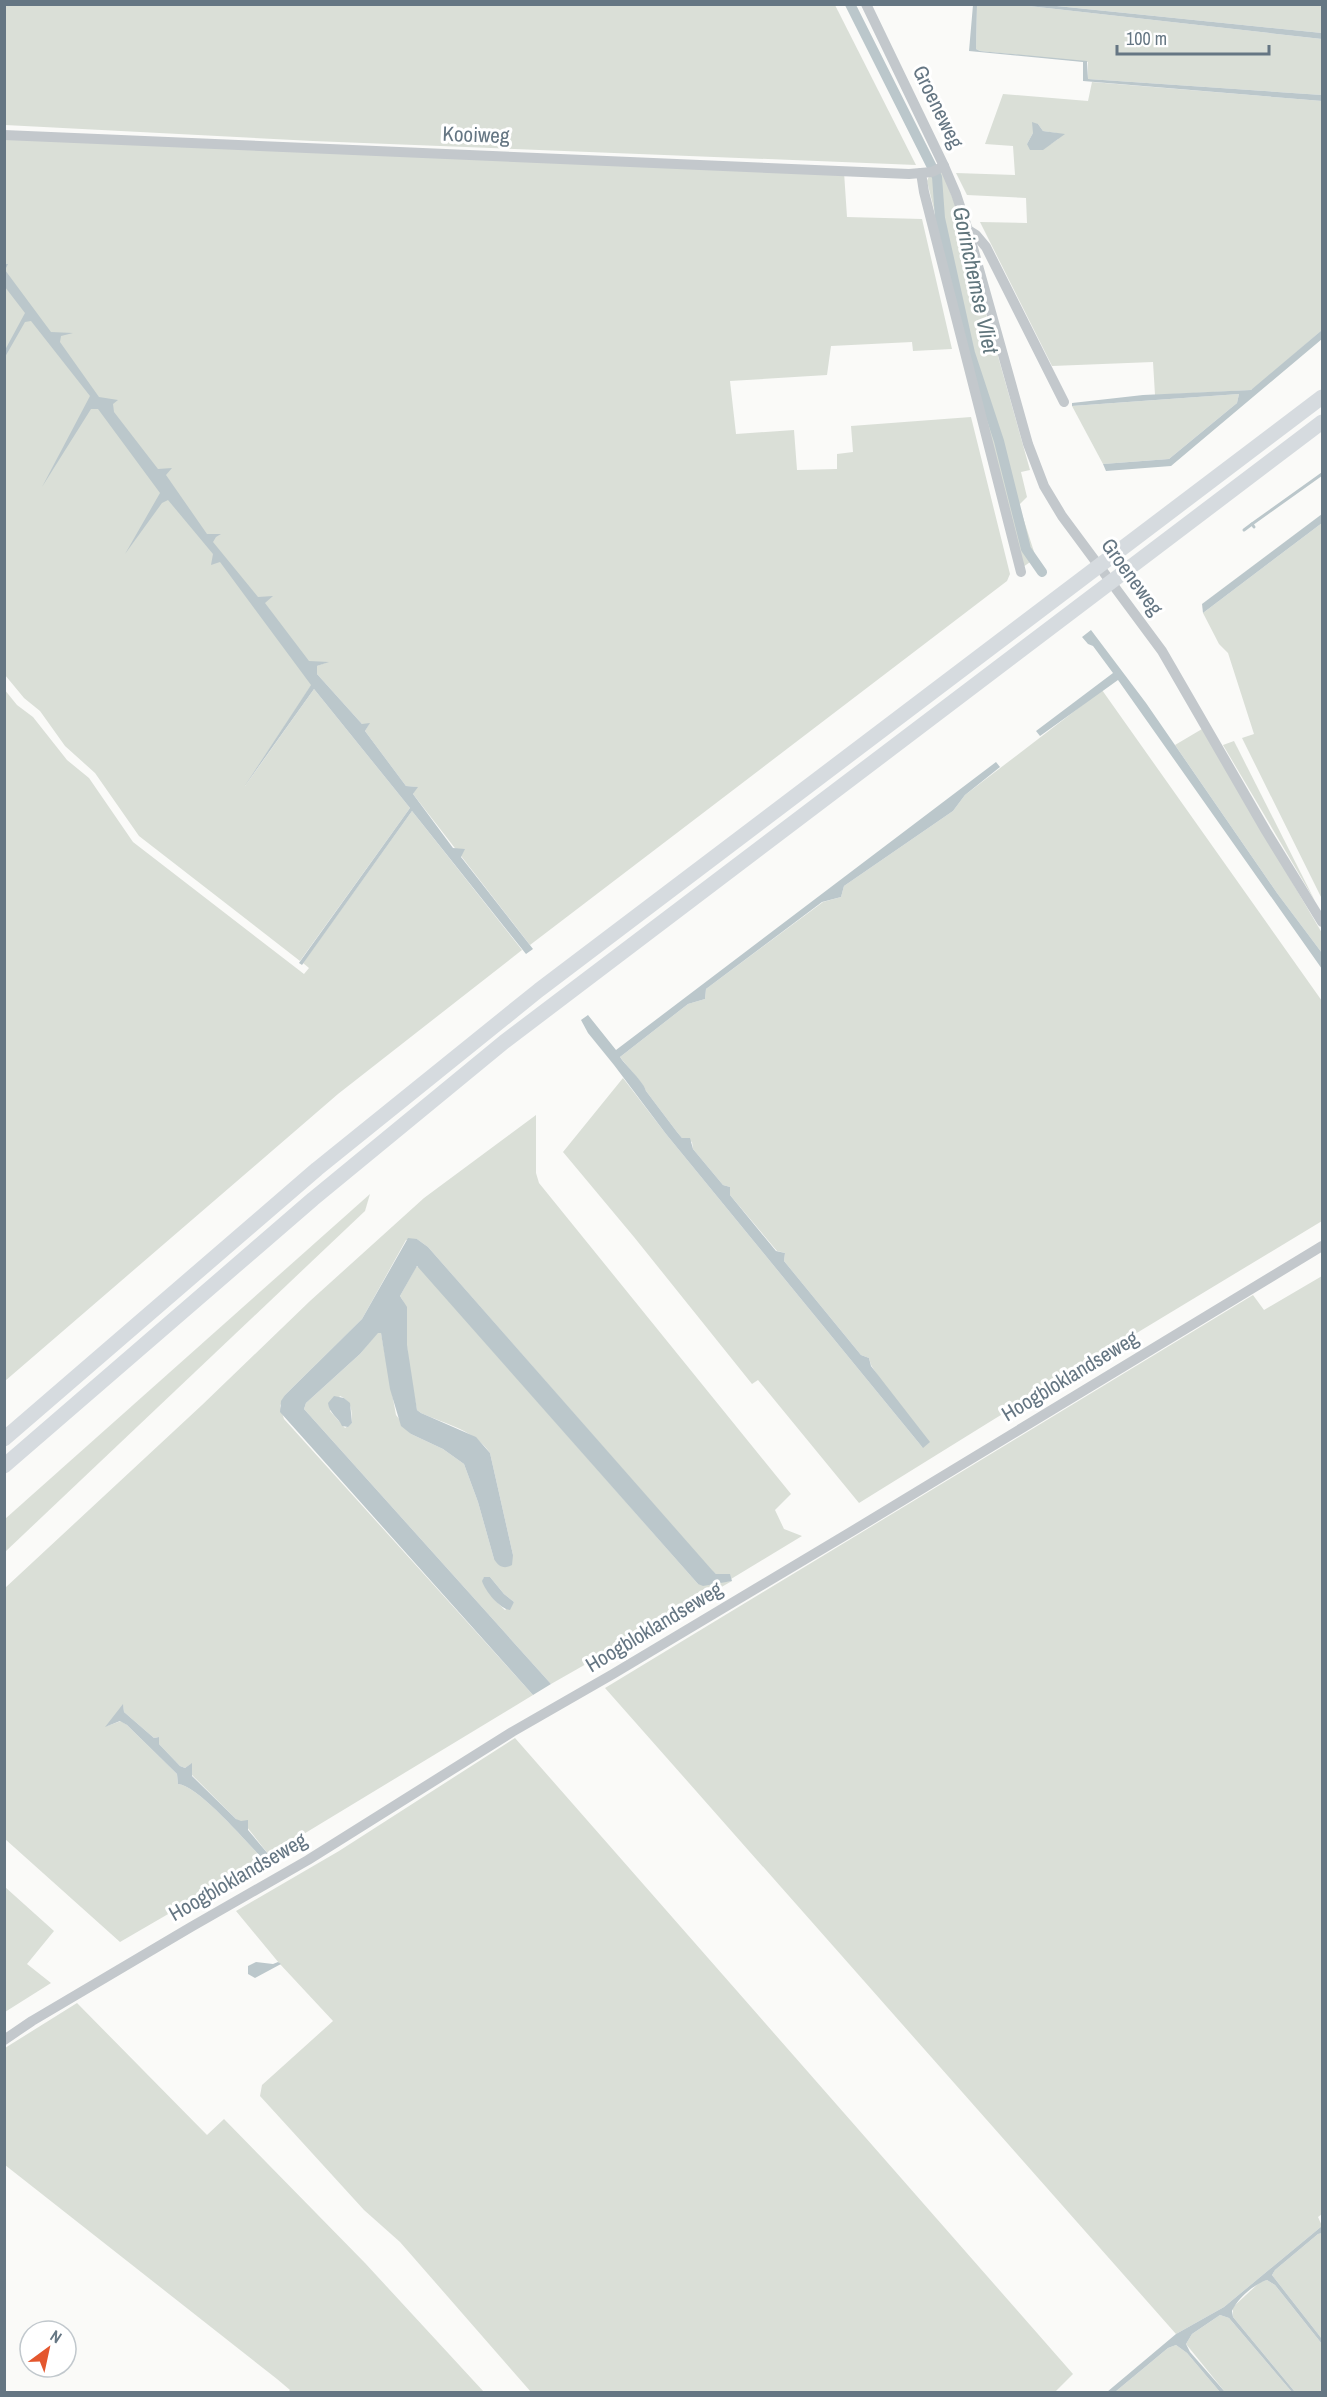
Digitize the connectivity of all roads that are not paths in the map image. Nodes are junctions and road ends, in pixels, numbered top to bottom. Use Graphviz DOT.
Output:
graph roads {
  1 [pos="866,4"];
  2 [pos="4,135"];
  3 [pos="933,170"];
  4 [pos="968,230"];
  5 [pos="1323,397"];
  6 [pos="1064,402"];
  7 [pos="1323,422"];
  8 [pos="1021,572"];
  9 [pos="1323,922"];
  10 [pos="1323,1246"];
  11 [pos="4,1439"];
  12 [pos="4,1467"];
  13 [pos="4,2040"];
  1 -- 3 [label="street, Groeneweg"];
  2 -- 3 [label="street, Kooiweg"];
  3 -- 4 [label="street, Groeneweg"];
  3 -- 8 [label="street, Groeneweg"];
  4 -- 6 [label="street, Groeneweg"];
  4 -- 9 [label="street, Groeneweg"];
  5 -- 11 [label="highway"];
  7 -- 12 [label="highway"];
  10 -- 13 [label="street, Hoogbloklandseweg"];
}
